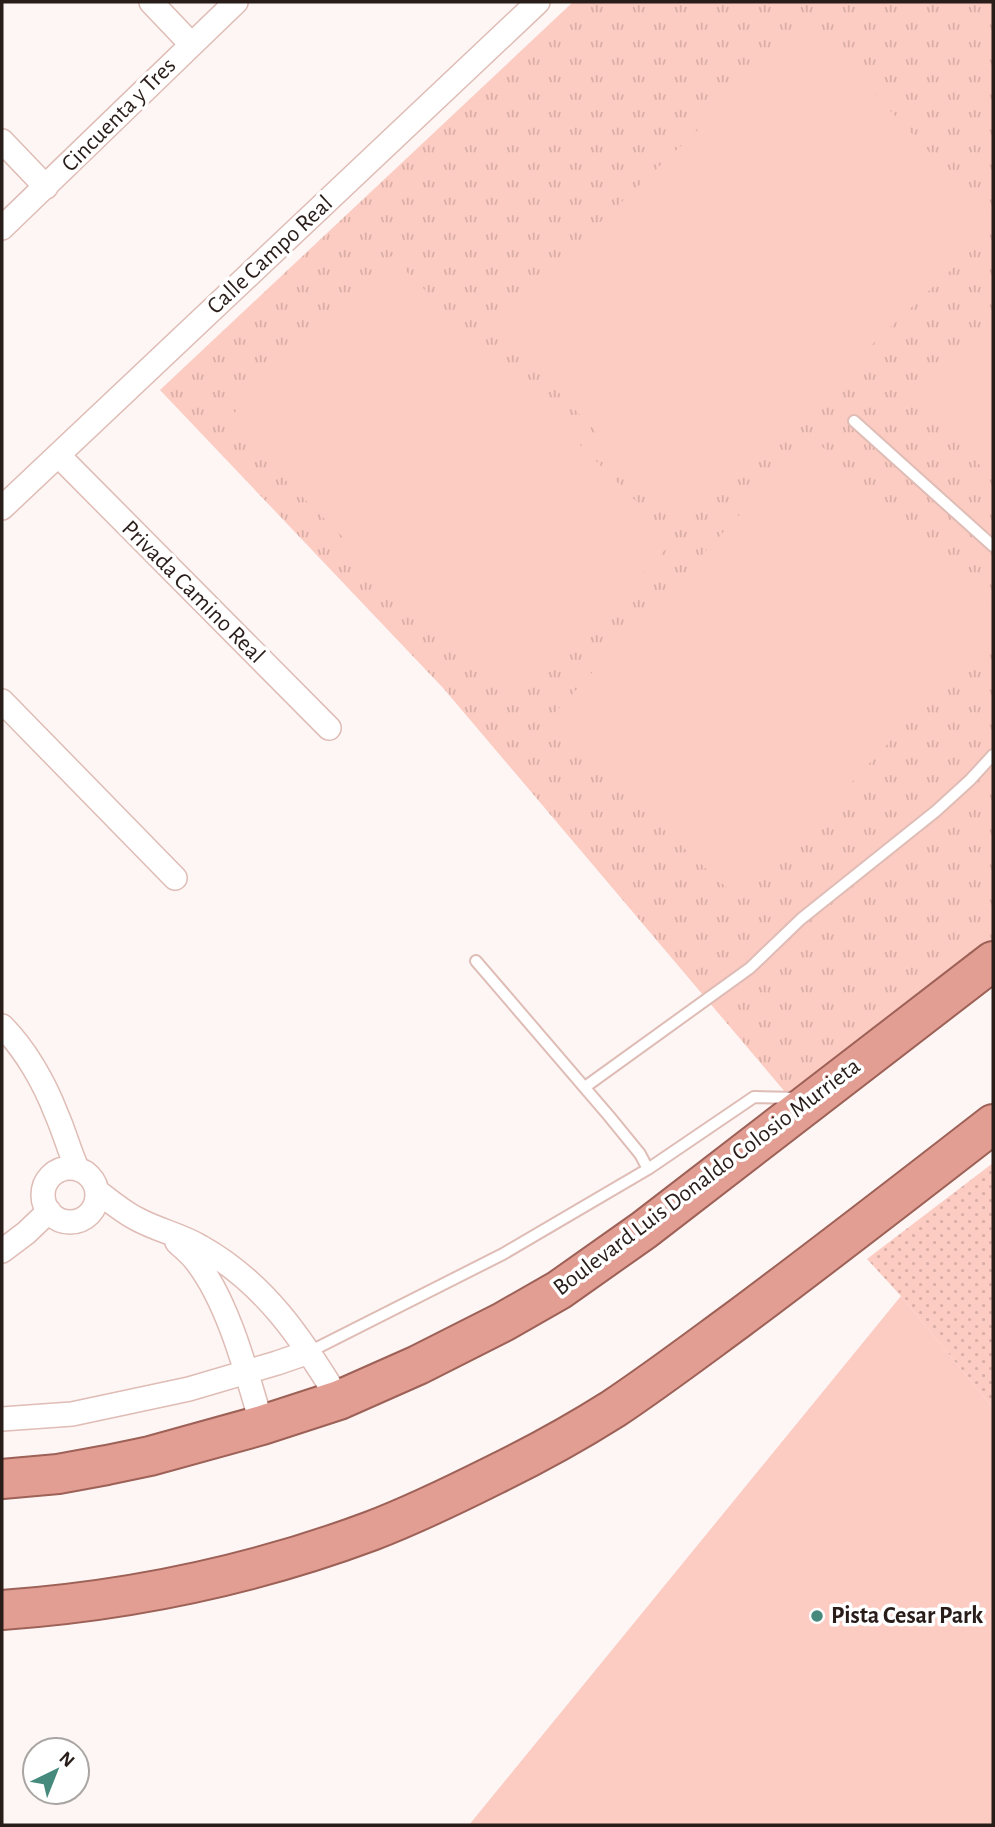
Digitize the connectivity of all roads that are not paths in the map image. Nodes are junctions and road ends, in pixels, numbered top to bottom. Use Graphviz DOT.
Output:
graph roads {
  1 [pos="151,2"];
  2 [pos="236,2"];
  3 [pos="538,2"];
  4 [pos="191,44"];
  5 [pos="2,141"];
  6 [pos="46,187"];
  7 [pos="2,228"];
  8 [pos="854,421"];
  9 [pos="58,455"];
  10 [pos="2,508"];
  11 [pos="993,546"];
  12 [pos="2,701"];
  13 [pos="329,728"];
  14 [pos="993,755"];
  15 [pos="175,878"];
  16 [pos="476,961"];
  17 [pos="993,961"];
  18 [pos="2,1026"];
  19 [pos="585,1087"];
  20 [pos="814,1099"];
  21 [pos="993,1124"];
  22 [pos="78,1168"];
  23 [pos="648,1169"];
  24 [pos="97,1191"];
  25 [pos="48,1211"];
  26 [pos="160,1230"];
  27 [pos="2,1251"];
  28 [pos="309,1352"];
  29 [pos="247,1372"];
  30 [pos="339,1401"];
  31 [pos="2,1419"];
  32 [pos="262,1426"];
  33 [pos="2,1479"];
  34 [pos="2,1610"];
  1 -- 4 [label="street"];
  2 -- 4 [label="street, Cincuenta y Tres"];
  3 -- 9 [label="street, Calle Campo Real"];
  4 -- 6 [label="street, Cincuenta y Tres"];
  5 -- 6 [label="street"];
  6 -- 7 [label="street, Cincuenta y Tres"];
  8 -- 11 [label="lane"];
  9 -- 10 [label="street, Calle Campo Real"];
  9 -- 13 [label="street, Privada Camino Real"];
  12 -- 15 [label="street"];
  14 -- 19 [label="lane"];
  16 -- 19 [label="lane"];
  17 -- 20 [label="highway, Boulevard Luis Donaldo Colosio Murrieta"];
  18 -- 22 [label="street"];
  19 -- 23 [label="lane"];
  20 -- 23 [label="lane"];
  20 -- 30 [label="highway, Boulevard Luis Donaldo Colosio Murrieta"];
  21 -- 34 [label="highway"];
  22 -- 24 [label="street"];
  22 -- 25 [label="street"];
  23 -- 28 [label="lane"];
  24 -- 25 [label="street"];
  24 -- 26 [label="street"];
  25 -- 27 [label="street"];
  26 -- 28 [label="street"];
  26 -- 29 [label="street"];
  28 -- 29 [label="street"];
  28 -- 30 [label="street"];
  29 -- 31 [label="street"];
  29 -- 32 [label="street"];
  30 -- 32 [label="highway, Boulevard Luis Donaldo Colosio Murrieta"];
  32 -- 33 [label="highway, Boulevard Luis Donaldo Colosio Murrieta"];
}
